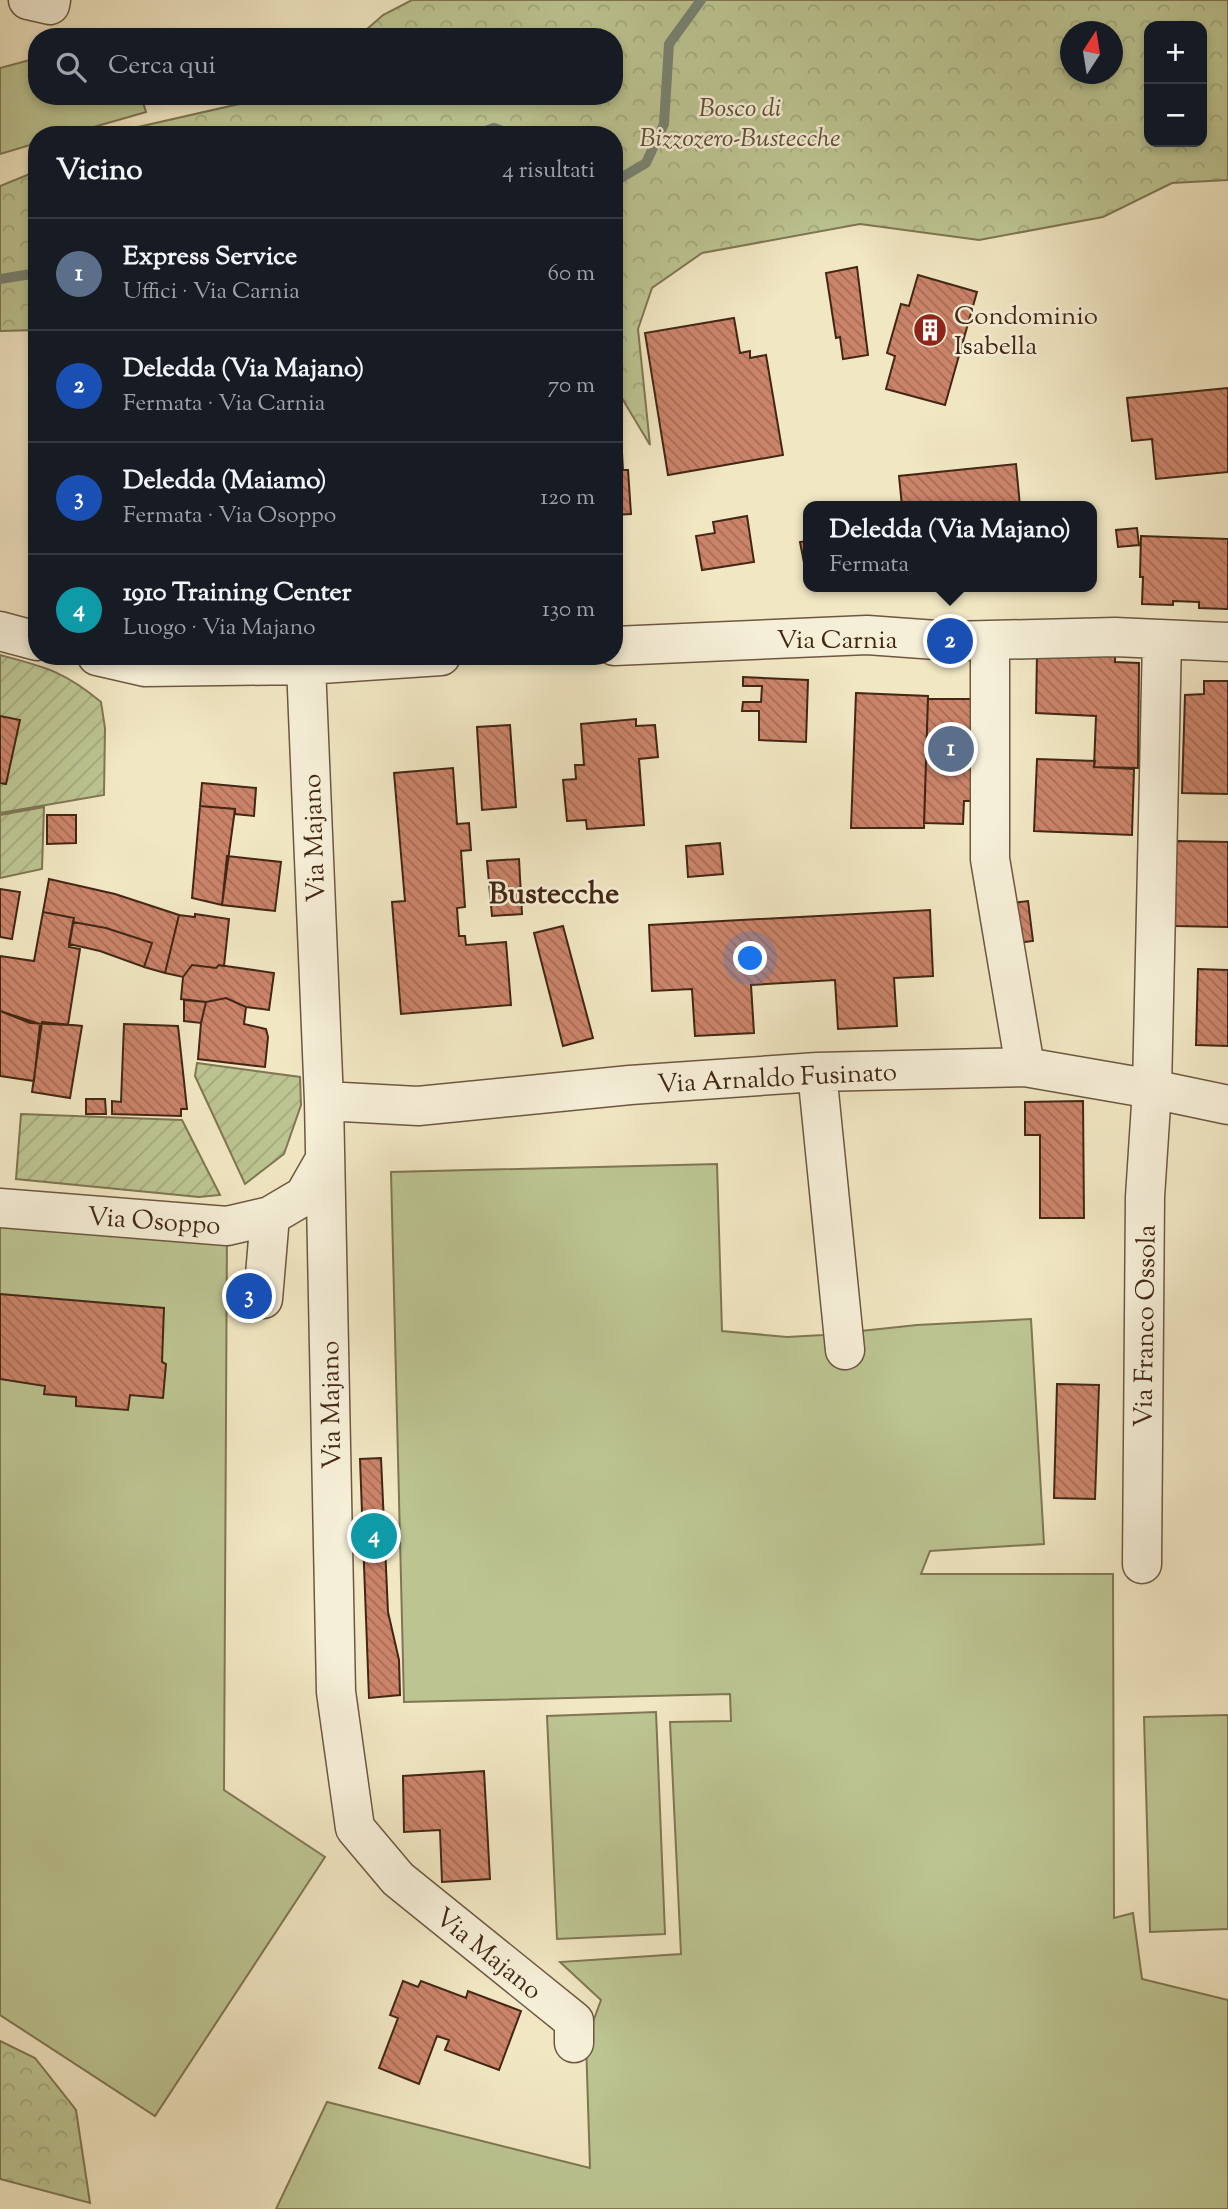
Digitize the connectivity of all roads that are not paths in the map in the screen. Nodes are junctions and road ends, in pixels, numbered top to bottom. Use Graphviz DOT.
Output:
graph roads {
  1 [pos="28,0"];
  2 [pos="51,0"];
  3 [pos="0,631"];
  4 [pos="28,639"];
  5 [pos="1162,640"];
  6 [pos="990,642"];
  7 [pos="1228,642"];
  8 [pos="623,646"];
  9 [pos="136,665"];
  10 [pos="306,665"];
  11 [pos="1025,1067"];
  12 [pos="817,1072"];
  13 [pos="1152,1089"];
  14 [pos="324,1101"];
  15 [pos="1228,1105"];
  16 [pos="324,1161"];
  17 [pos="0,1208"];
  18 [pos="270,1216"];
  19 [pos="262,1299"];
  20 [pos="845,1350"];
  21 [pos="1142,1564"];
  22 [pos="574,2043"];
  1 -- 2 [label="street"];
  3 -- 4 [label="street"];
  5 -- 6 [label="street, Via Carnia"];
  5 -- 7 [label="street, Via Carnia"];
  5 -- 13 [label="street, Via Franco Ossola"];
  6 -- 8 [label="street, Via Carnia"];
  6 -- 11 [label="street"];
  9 -- 10 [label="street"];
  10 -- 14 [label="street, Via Majano"];
  11 -- 12 [label="street, Via Arnaldo Fusinato"];
  11 -- 13 [label="street, Via Arnaldo Fusinato"];
  12 -- 14 [label="street, Via Arnaldo Fusinato"];
  12 -- 20 [label="street"];
  13 -- 15 [label="street, Via Arnaldo Fusinato"];
  13 -- 21 [label="street, Via Franco Ossola"];
  14 -- 16 [label="street, Via Majano"];
  16 -- 18 [label="street, Via Osoppo"];
  16 -- 22 [label="street, Via Majano"];
  17 -- 18 [label="street, Via Osoppo"];
  18 -- 19 [label="street"];
}
